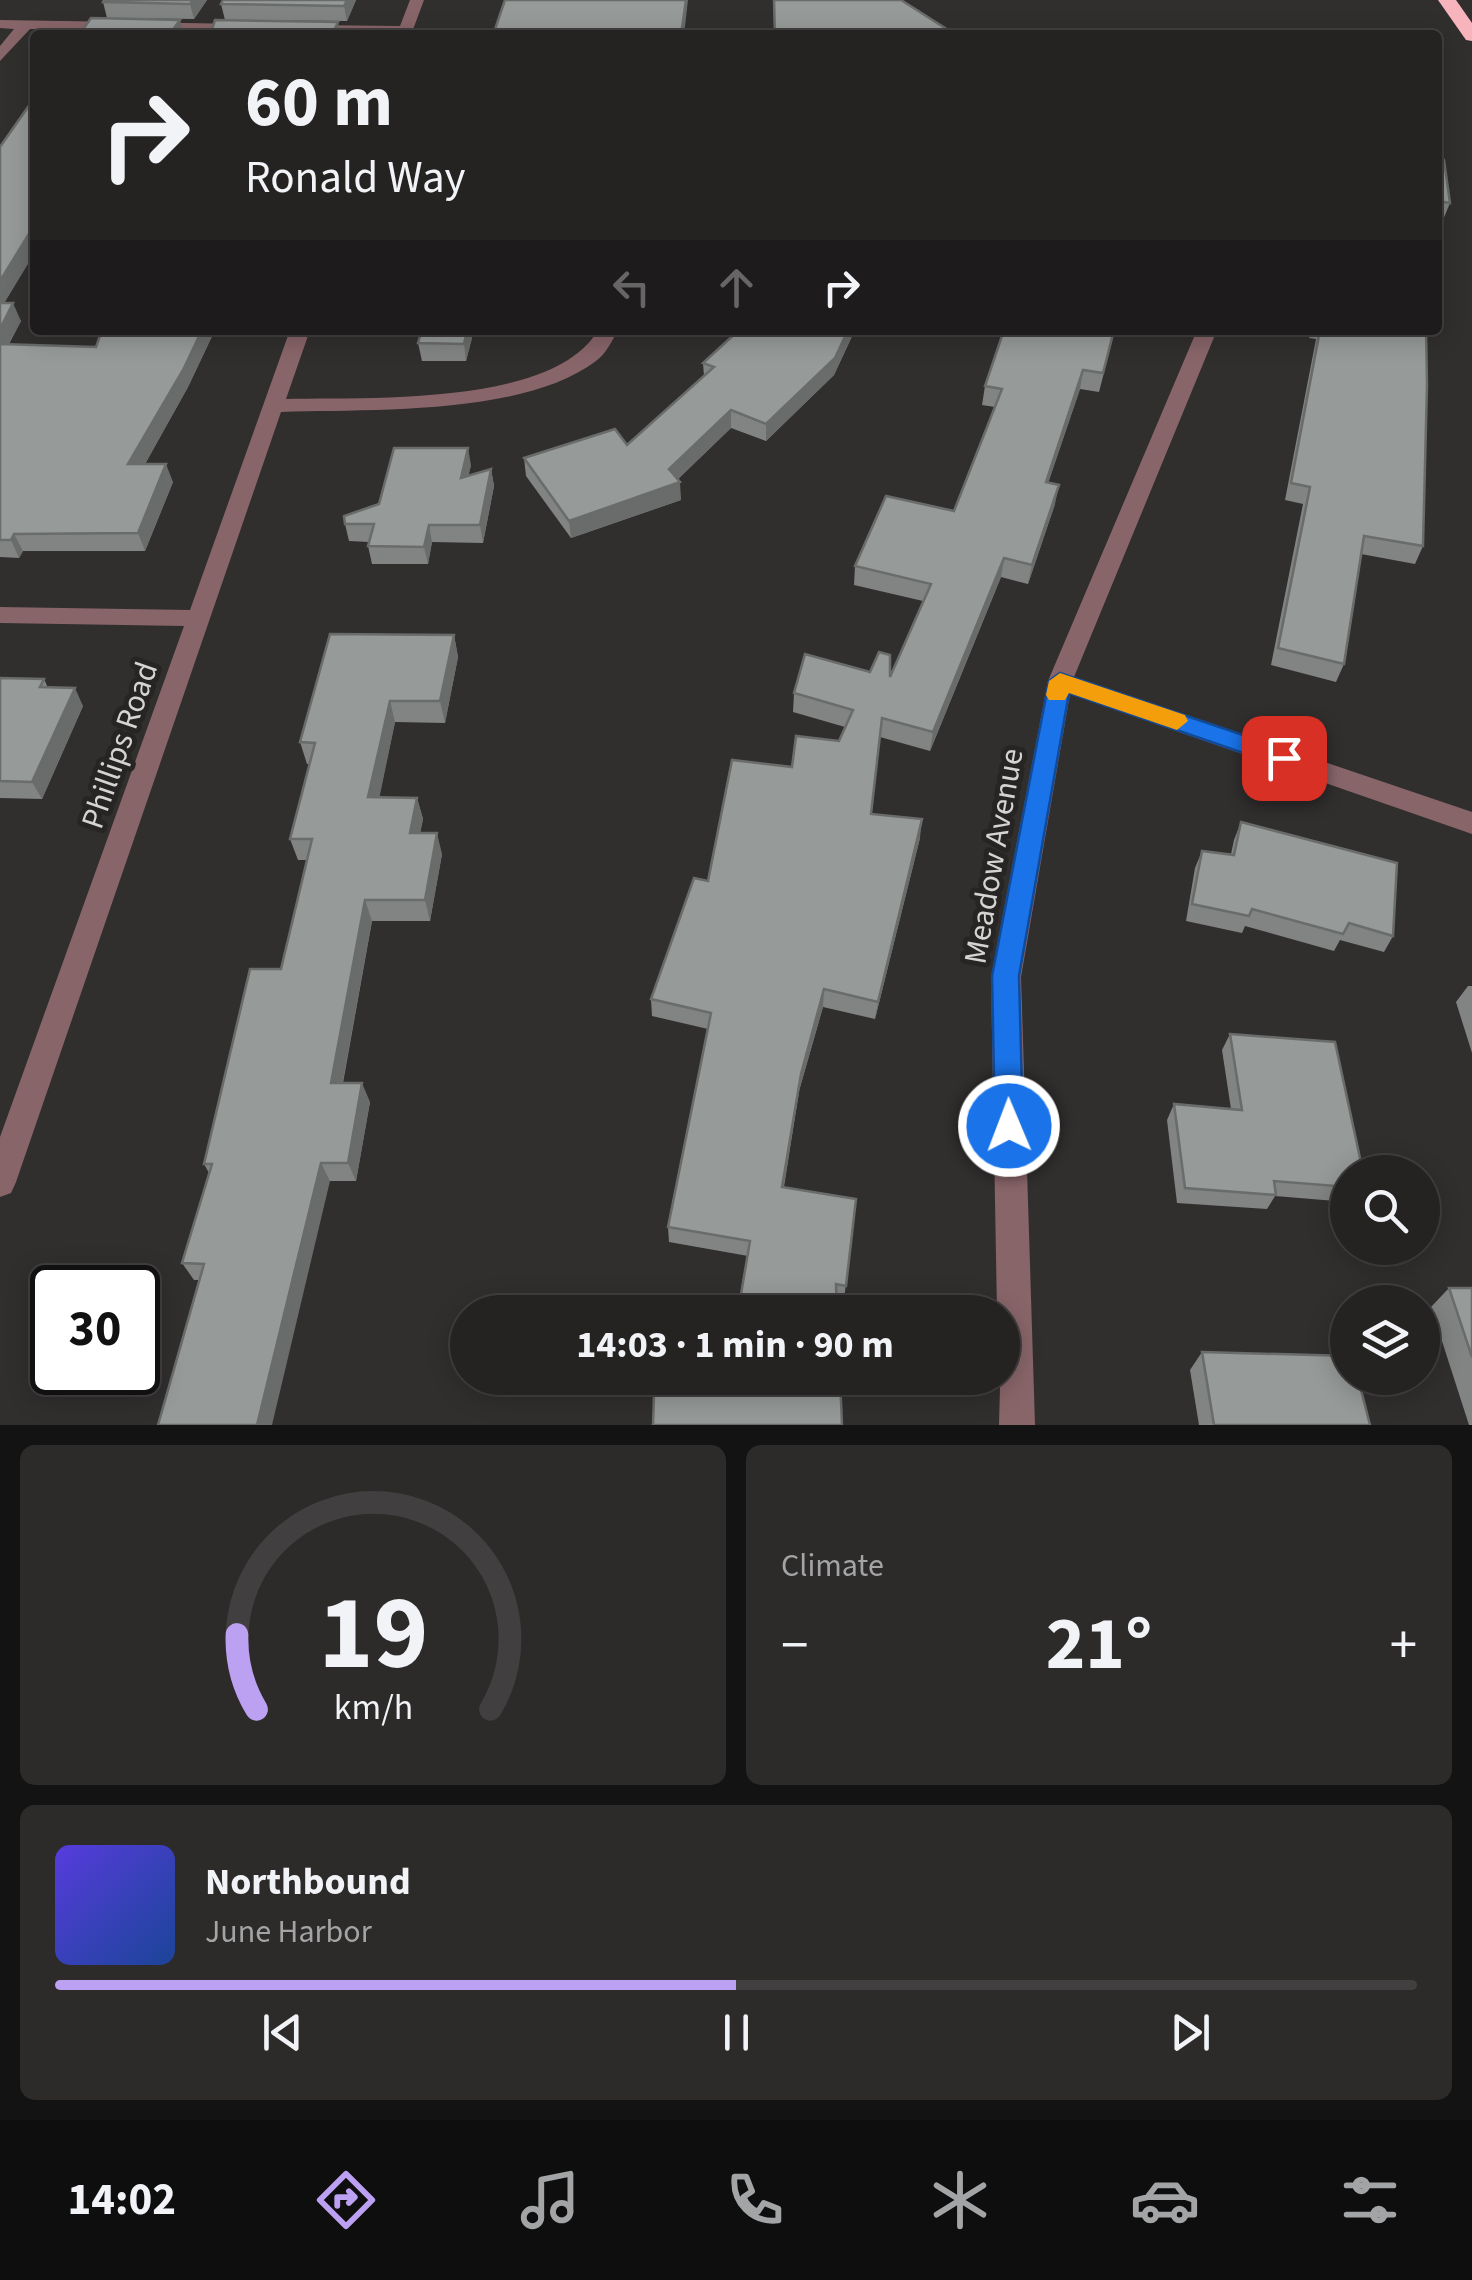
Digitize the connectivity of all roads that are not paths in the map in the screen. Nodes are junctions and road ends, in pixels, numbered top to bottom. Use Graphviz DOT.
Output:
graph roads {
  1 [pos="417,0"];
  2 [pos="1447,0"];
  3 [pos="0,24"];
  4 [pos="25,24"];
  5 [pos="272,29"];
  6 [pos="292,29"];
  7 [pos="320,30"];
  8 [pos="406,30"];
  9 [pos="1472,36"];
  10 [pos="0,56"];
  11 [pos="298,335"];
  12 [pos="605,335"];
  13 [pos="1204,335"];
  14 [pos="273,406"];
  15 [pos="0,615"];
  16 [pos="199,618"];
  17 [pos="1060,681"];
  18 [pos="1472,823"];
  19 [pos="0,1182"];
  20 [pos="1017,1425"];
  1 -- 8 [label="street"];
  2 -- 9 [label="highway"];
  3 -- 4 [label="street"];
  4 -- 5 [label="street"];
  4 -- 10 [label="street"];
  6 -- 7 [label="street"];
  11 -- 14 [label="street, Phillips Road"];
  12 -- 14 [label="street"];
  13 -- 17 [label="street, Meadow Avenue"];
  14 -- 16 [label="street, Phillips Road"];
  15 -- 16 [label="street"];
  16 -- 19 [label="street, Phillips Road"];
  17 -- 18 [label="street"];
  17 -- 20 [label="street, Meadow Avenue"];
}
